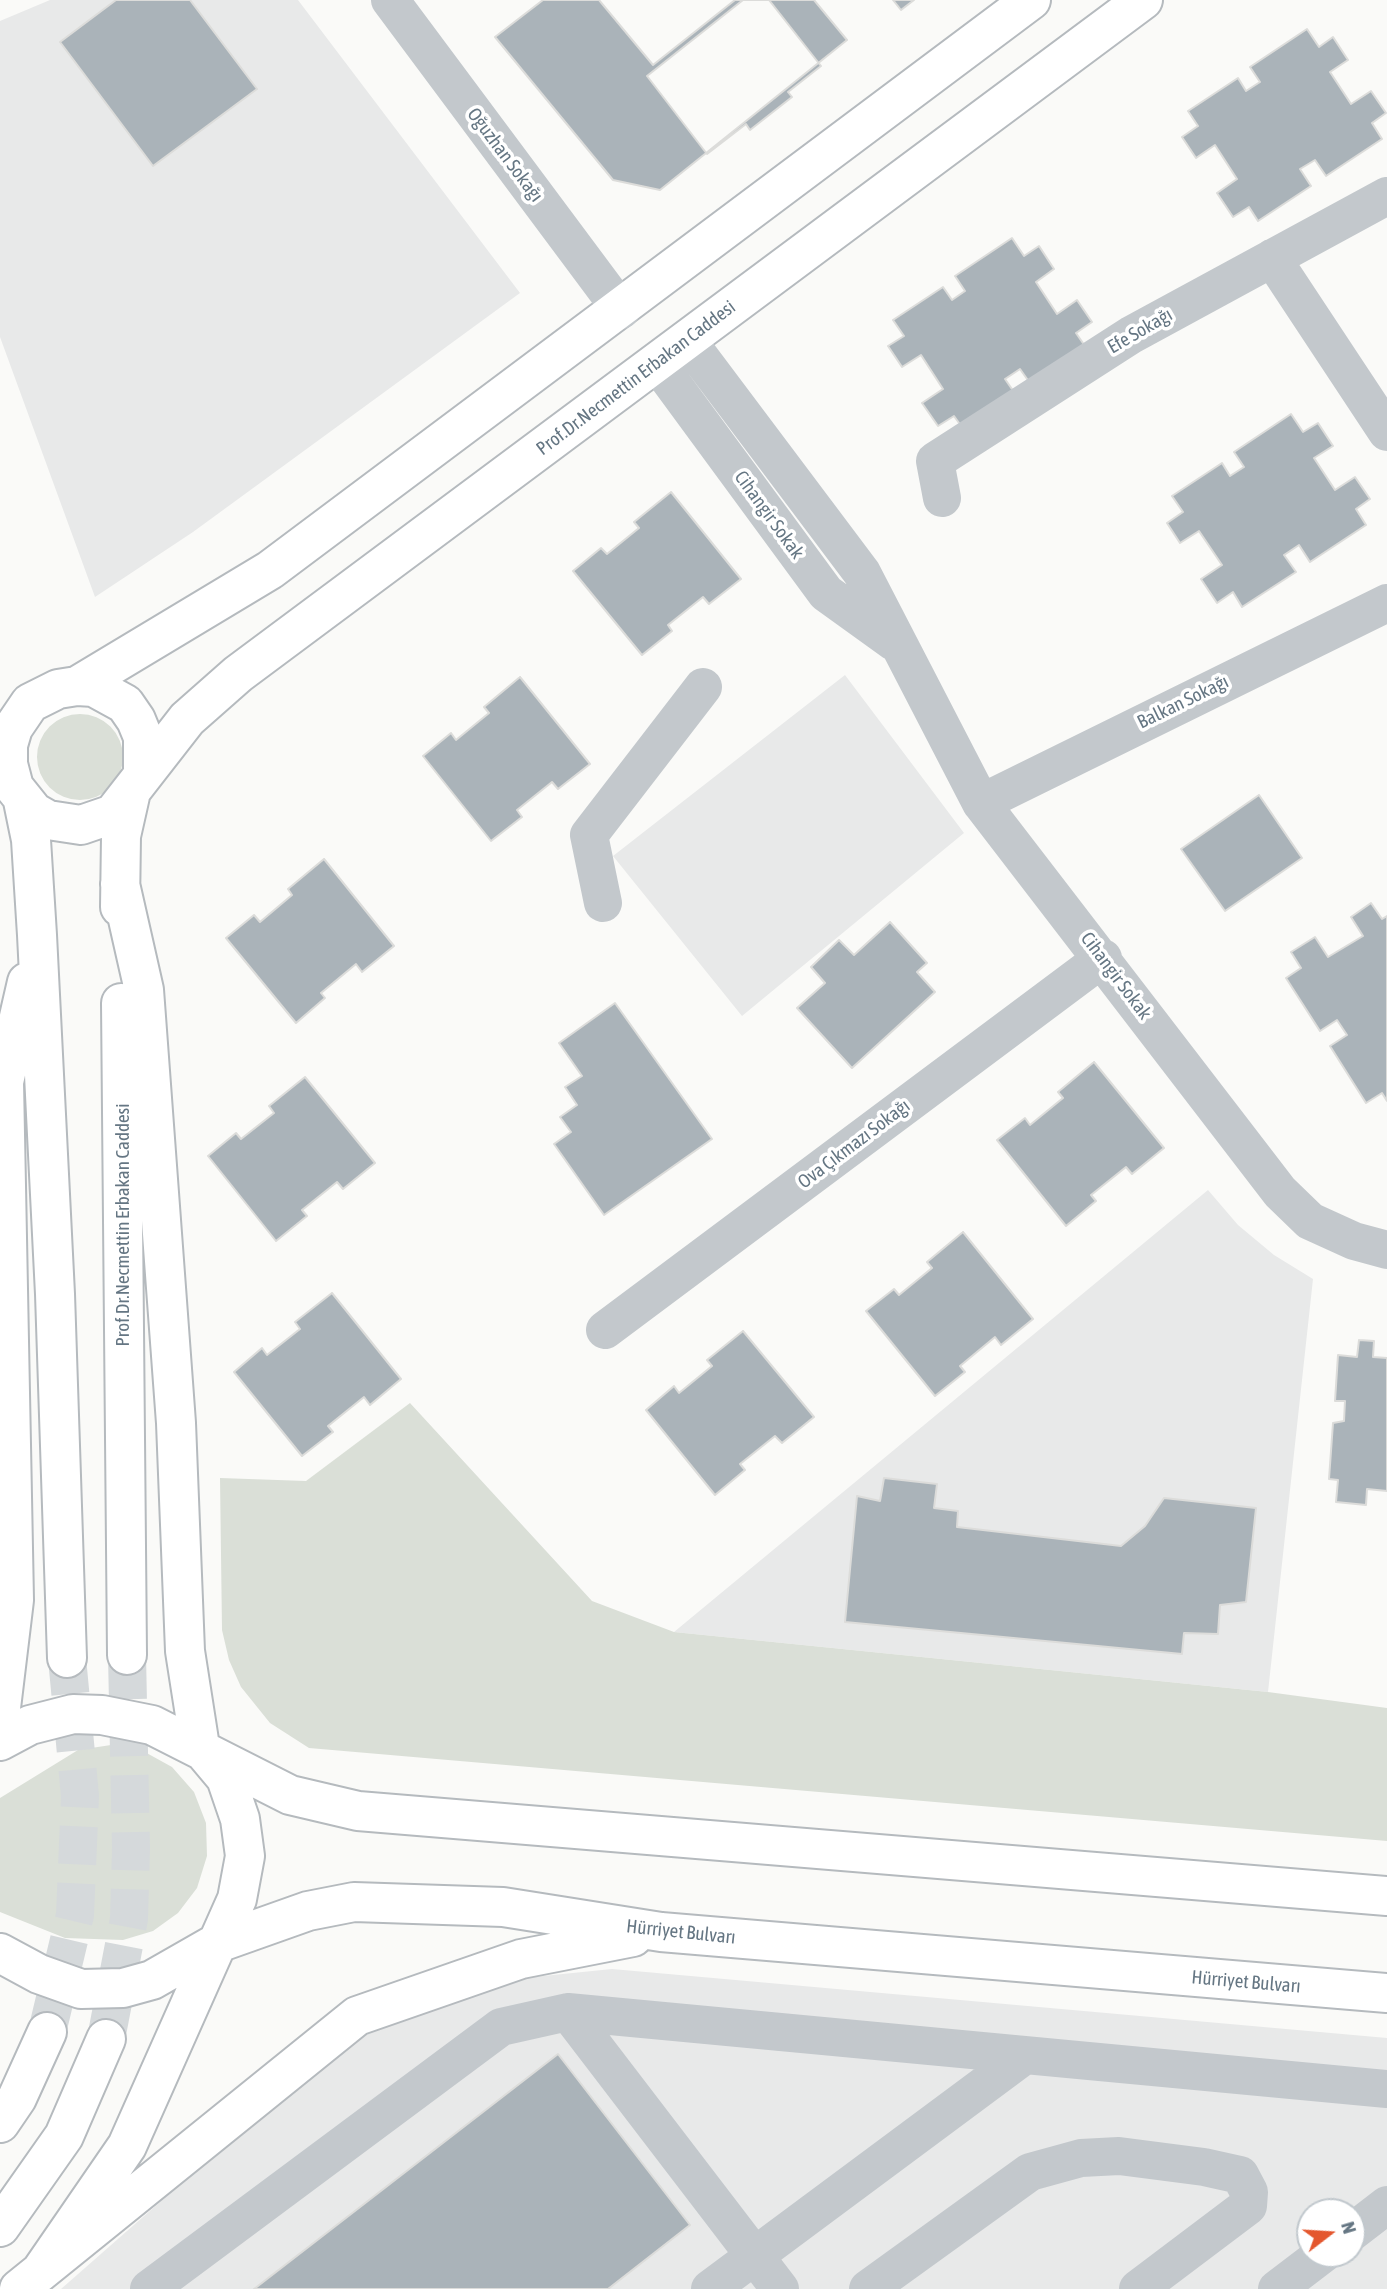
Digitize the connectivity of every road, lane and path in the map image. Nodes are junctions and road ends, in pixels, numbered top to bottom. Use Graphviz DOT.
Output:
graph roads {
  1 [pos="390,0"];
  2 [pos="1031,0"];
  3 [pos="1143,0"];
  4 [pos="1387,196"];
  5 [pos="1272,258"];
  6 [pos="621,310"];
  7 [pos="687,340"];
  8 [pos="657,363"];
  9 [pos="1387,432"];
  10 [pos="942,498"];
  11 [pos="1387,603"];
  12 [pos="900,647"];
  13 [pos="77,686"];
  14 [pos="703,687"];
  15 [pos="15,706"];
  16 [pos="137,784"];
  17 [pos="12,792"];
  18 [pos="981,803"];
  19 [pos="120,884"];
  20 [pos="603,903"];
  21 [pos="37,935"];
  22 [pos="1103,958"];
  23 [pos="1387,1250"];
  24 [pos="3,1261"];
  25 [pos="605,1330"];
  26 [pos="127,1655"];
  27 [pos="67,1658"];
  28 [pos="0,1716"];
  29 [pos="0,1741"];
  30 [pos="200,1747"];
  31 [pos="1387,1896"];
  32 [pos="661,1932"];
  33 [pos="215,1944"];
  34 [pos="0,1953"];
  35 [pos="1387,1993"];
  36 [pos="568,2012"];
  37 [pos="47,2032"];
  38 [pos="106,2039"];
  39 [pos="1025,2055"];
  40 [pos="1387,2089"];
  41 [pos="0,2123"];
  42 [pos="1387,2205"];
  43 [pos="1366,2221"];
  44 [pos="0,2227"];
  45 [pos="755,2256"];
  46 [pos="1305,2268"];
  47 [pos="39,2283"];
  48 [pos="149,2289"];
  49 [pos="710,2289"];
  50 [pos="780,2289"];
  51 [pos="869,2289"];
  52 [pos="1139,2289"];
  53 [pos="1278,2289"];
  1 -- 6 [label="street, Oğuzhan Sokağı"];
  2 -- 6 [label="main road"];
  3 -- 7 [label="main road, Prof.Dr.Necmettin Erbakan Caddesi"];
  4 -- 5 [label="street, Efe Sokağı"];
  5 -- 9 [label="street"];
  5 -- 10 [label="street, Efe Sokağı"];
  6 -- 13 [label="main road"];
  7 -- 8 [label="main road, Prof.Dr.Necmettin Erbakan Caddesi"];
  7 -- 12 [label="street, Cihangir Sokak"];
  8 -- 12 [label="street, Cihangir Sokak"];
  8 -- 16 [label="main road, Prof.Dr.Necmettin Erbakan Caddesi"];
  11 -- 18 [label="street, Balkan Sokağı"];
  12 -- 18 [label="street, Cihangir Sokak"];
  13 -- 15 [label="main road"];
  13 -- 16 [label="main road, Prof.Dr.Necmettin Erbakan Caddesi"];
  14 -- 20 [label="street"];
  15 -- 17 [label="main road"];
  16 -- 17 [label="main road, Prof.Dr.Necmettin Erbakan Caddesi"];
  16 -- 19 [label="main road, Prof.Dr.Necmettin Erbakan Caddesi"];
  17 -- 21 [label="main road"];
  18 -- 22 [label="street, Cihangir Sokak"];
  19 -- 26 [label="main road, Prof.Dr.Necmettin Erbakan Caddesi"];
  19 -- 30 [label="main road"];
  21 -- 24 [label="main road"];
  21 -- 27 [label="main road"];
  22 -- 23 [label="street, Cihangir Sokak"];
  22 -- 25 [label="street, Ova Çıkmazı Sokağı"];
  24 -- 28 [label="main road"];
  29 -- 30 [label="main road"];
  30 -- 31 [label="main road"];
  30 -- 33 [label="main road"];
  32 -- 33 [label="main road, Hürriyet Bulvarı"];
  32 -- 35 [label="main road, Hürriyet Bulvarı"];
  32 -- 47 [label="main road"];
  33 -- 34 [label="main road, Hürriyet Bulvarı"];
  33 -- 47 [label="main road"];
  36 -- 39 [label="street"];
  36 -- 45 [label="street"];
  36 -- 48 [label="street"];
  37 -- 41 [label="main road"];
  38 -- 44 [label="main road"];
  39 -- 40 [label="street"];
  39 -- 45 [label="street"];
  42 -- 43 [label="street"];
  45 -- 49 [label="street"];
  45 -- 50 [label="street"];
  46 -- 53 [label="street"];
  51 -- 52 [label="street"];
}
